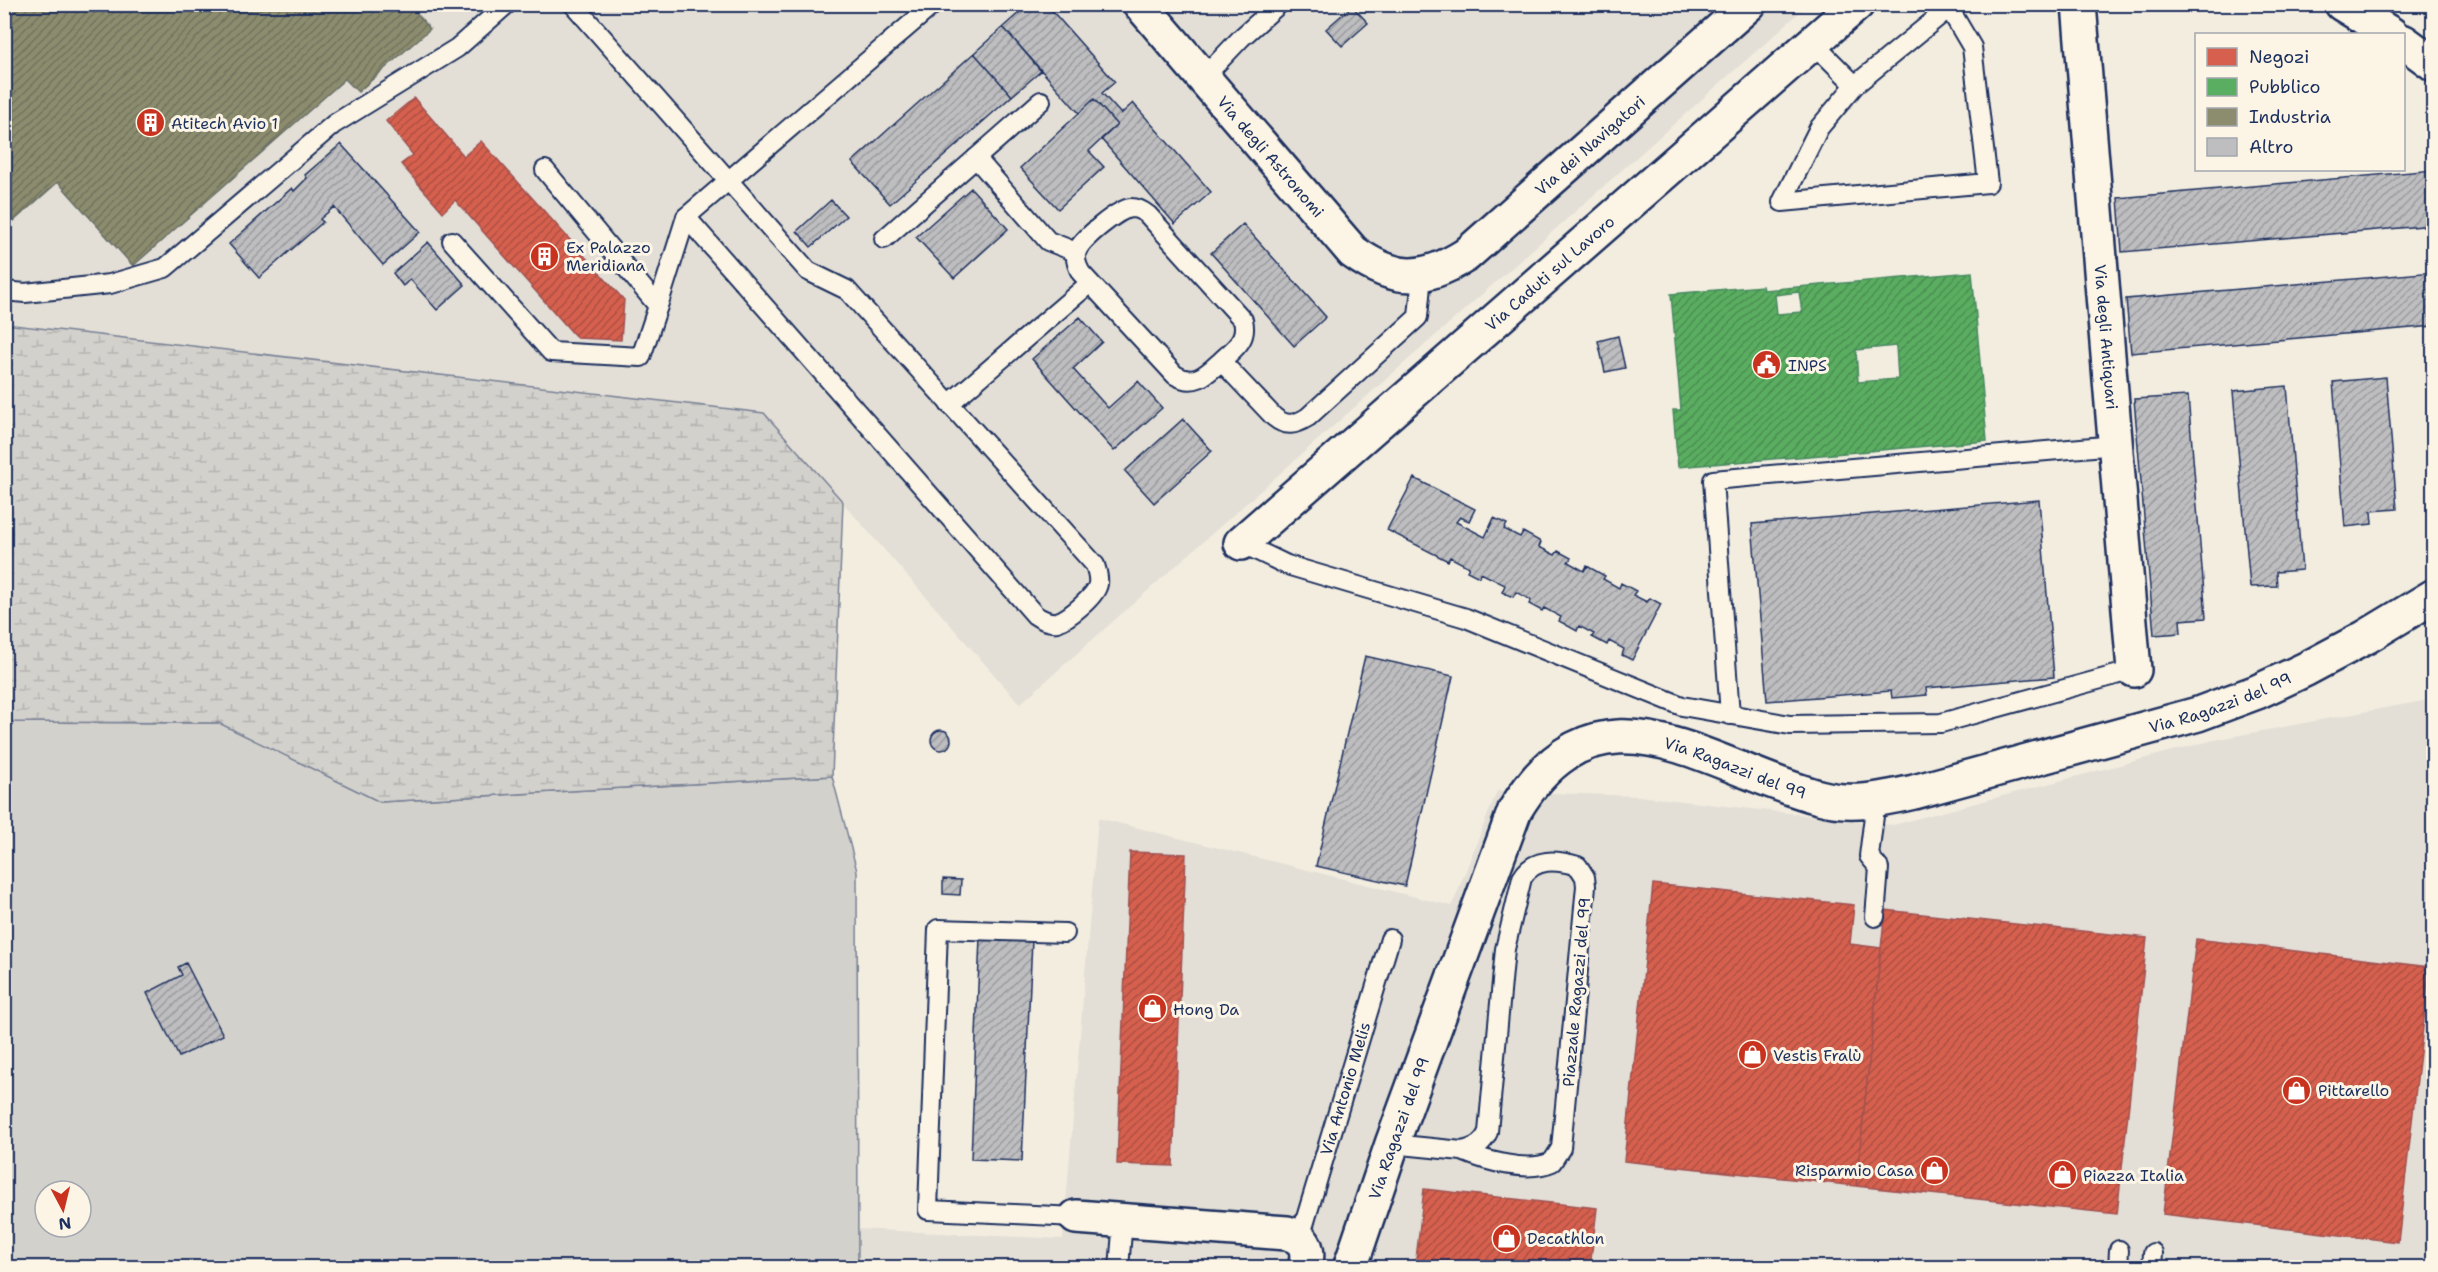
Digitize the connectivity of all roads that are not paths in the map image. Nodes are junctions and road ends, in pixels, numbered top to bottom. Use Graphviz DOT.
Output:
graph roads {
  1 [pos="507,4"];
  2 [pos="573,4"];
  3 [pos="1140,4"];
  4 [pos="1279,4"];
  5 [pos="1749,4"];
  6 [pos="1857,4"];
  7 [pos="2079,4"];
  8 [pos="2342,4"];
  9 [pos="927,7"];
  10 [pos="2389,33"];
  11 [pos="1812,42"];
  12 [pos="2405,43"];
  13 [pos="2433,64"];
  14 [pos="1203,78"];
  15 [pos="1855,86"];
  16 [pos="1041,101"];
  17 [pos="976,158"];
  18 [pos="545,171"];
  19 [pos="729,180"];
  20 [pos="686,218"];
  21 [pos="884,239"];
  22 [pos="452,241"];
  23 [pos="1076,252"];
  24 [pos="1422,275"];
  25 [pos="1090,283"];
  26 [pos="4,291"];
  27 [pos="658,306"];
  28 [pos="1221,361"];
  29 [pos="949,404"];
  30 [pos="2116,445"];
  31 [pos="1241,543"];
  32 [pos="2433,596"];
  33 [pos="2134,670"];
  34 [pos="1730,715"];
  35 [pos="1876,800"];
  36 [pos="1875,917"];
  37 [pos="1065,933"];
  38 [pos="1390,939"];
  39 [pos="1392,1144"];
  40 [pos="1462,1151"];
  41 [pos="1076,1217"];
  42 [pos="1122,1220"];
  43 [pos="1304,1251"];
  44 [pos="1119,1268"];
  45 [pos="1350,1268"];
  1 -- 26 [label="lane"];
  2 -- 19 [label="lane"];
  3 -- 14 [label="street, Via degli Astronomi"];
  4 -- 14 [label="lane"];
  5 -- 24 [label="street, Via dei Navigatori"];
  6 -- 11 [label="street, Via Caduti sul Lavoro"];
  7 -- 30 [label="street, Via degli Antiquari"];
  8 -- 10 [label="street"];
  9 -- 19 [label="lane"];
  11 -- 15 [label="lane"];
  11 -- 31 [label="street, Via Caduti sul Lavoro"];
  12 -- 13 [label="street"];
  14 -- 24 [label="street, Via degli Astronomi"];
  15 -- 15 [label="lane"];
  16 -- 17 [label="lane"];
  17 -- 21 [label="lane"];
  17 -- 23 [label="lane"];
  18 -- 27 [label="lane"];
  19 -- 20 [label="lane"];
  19 -- 29 [label="lane"];
  20 -- 27 [label="lane"];
  20 -- 29 [label="lane"];
  22 -- 27 [label="lane"];
  23 -- 25 [label="lane"];
  23 -- 28 [label="lane"];
  24 -- 28 [label="lane"];
  25 -- 28 [label="lane"];
  25 -- 29 [label="lane"];
  30 -- 33 [label="street, Via degli Antiquari"];
  30 -- 34 [label="lane"];
  31 -- 34 [label="lane"];
  32 -- 35 [label="street, Via Ragazzi del 99"];
  33 -- 34 [label="lane"];
  35 -- 36 [label="lane"];
  35 -- 39 [label="street, Via Ragazzi del 99"];
  37 -- 41 [label="lane"];
  38 -- 43 [label="lane, Via Antonio Melis"];
  39 -- 40 [label="lane, Piazzale Ragazzi del 99"];
  39 -- 45 [label="street, Via Ragazzi del 99"];
  40 -- 40 [label="lane, Piazzale Ragazzi del 99"];
  41 -- 42 [label="street"];
  42 -- 43 [label="street"];
  42 -- 44 [label="lane"];
}
